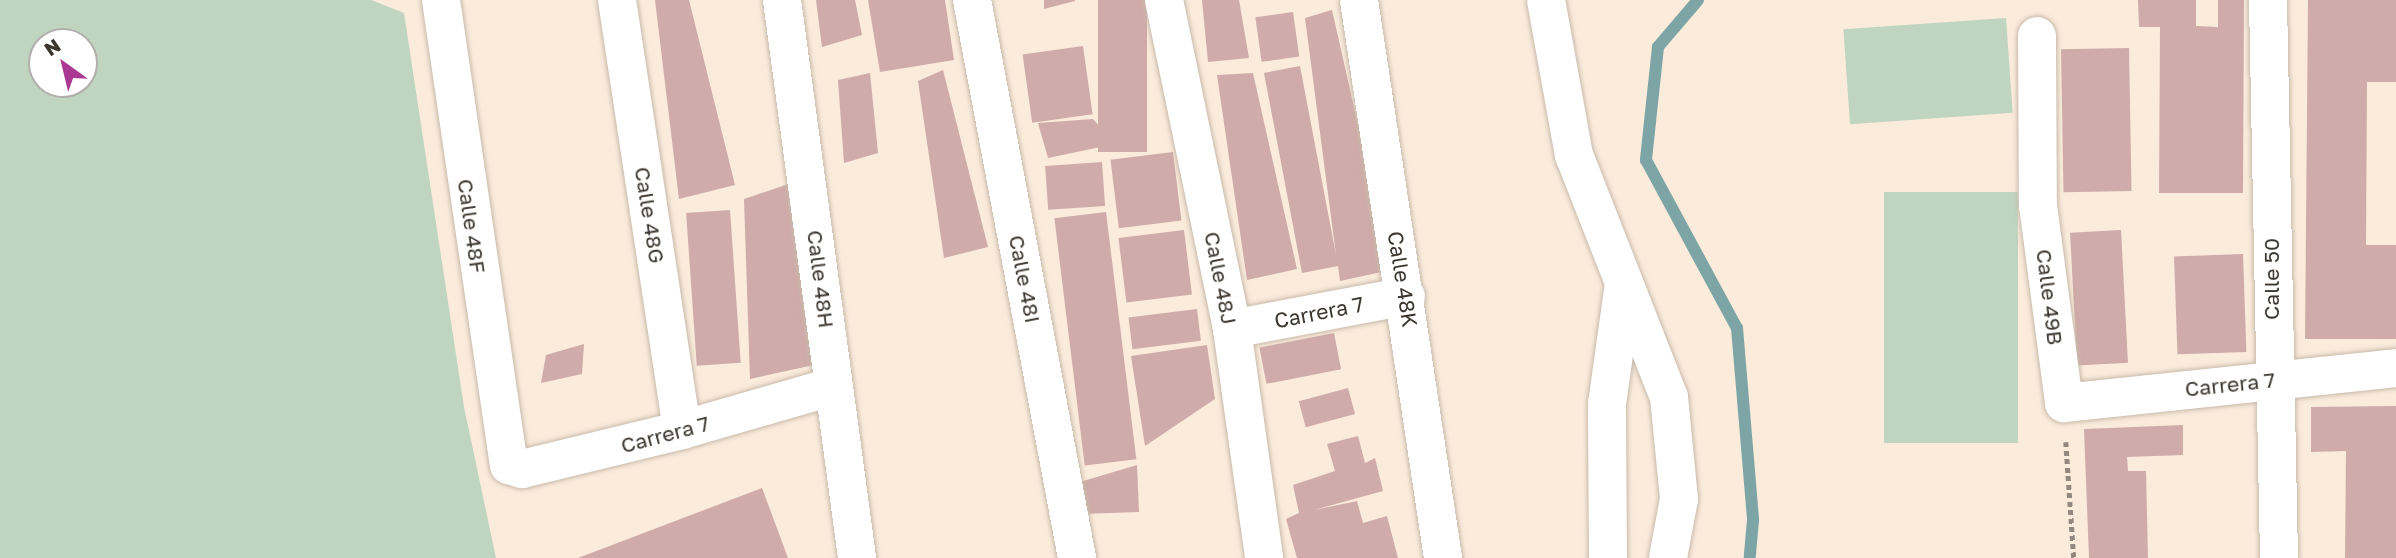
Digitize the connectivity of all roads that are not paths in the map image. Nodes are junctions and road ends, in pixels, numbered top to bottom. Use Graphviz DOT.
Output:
graph roads {
  1 [pos="441,0"];
  2 [pos="617,0"];
  3 [pos="782,0"];
  4 [pos="972,0"];
  5 [pos="1164,0"];
  6 [pos="1359,0"];
  7 [pos="1546,0"];
  8 [pos="2268,0"];
  9 [pos="2037,36"];
  10 [pos="1623,288"];
  11 [pos="1406,296"];
  12 [pos="1232,329"];
  13 [pos="2396,368"];
  14 [pos="2272,379"];
  15 [pos="834,386"];
  16 [pos="2064,403"];
  17 [pos="682,430"];
  18 [pos="502,453"];
  19 [pos="857,558"];
  20 [pos="1077,558"];
  21 [pos="1264,558"];
  22 [pos="1443,558"];
  23 [pos="1608,558"];
  24 [pos="1668,558"];
  25 [pos="2279,558"];
  1 -- 18 [label="street, Calle 48F"];
  2 -- 17 [label="street, Calle 48G"];
  3 -- 15 [label="street, Calle 48H"];
  4 -- 20 [label="street, Calle 48I"];
  5 -- 12 [label="street, Calle 48J"];
  6 -- 11 [label="street, Calle 48K"];
  7 -- 10 [label="street"];
  8 -- 14 [label="street, Calle 50"];
  9 -- 16 [label="street, Calle 49B"];
  10 -- 23 [label="street"];
  10 -- 24 [label="street"];
  11 -- 12 [label="street, Carrera 7"];
  11 -- 22 [label="street, Calle 48K"];
  12 -- 21 [label="street, Calle 48J"];
  13 -- 14 [label="street, Carrera 7"];
  14 -- 16 [label="street, Carrera 7"];
  14 -- 25 [label="street, Calle 50"];
  15 -- 17 [label="street, Carrera 7"];
  15 -- 19 [label="street, Calle 48H"];
  17 -- 18 [label="street, Carrera 7"];
}
